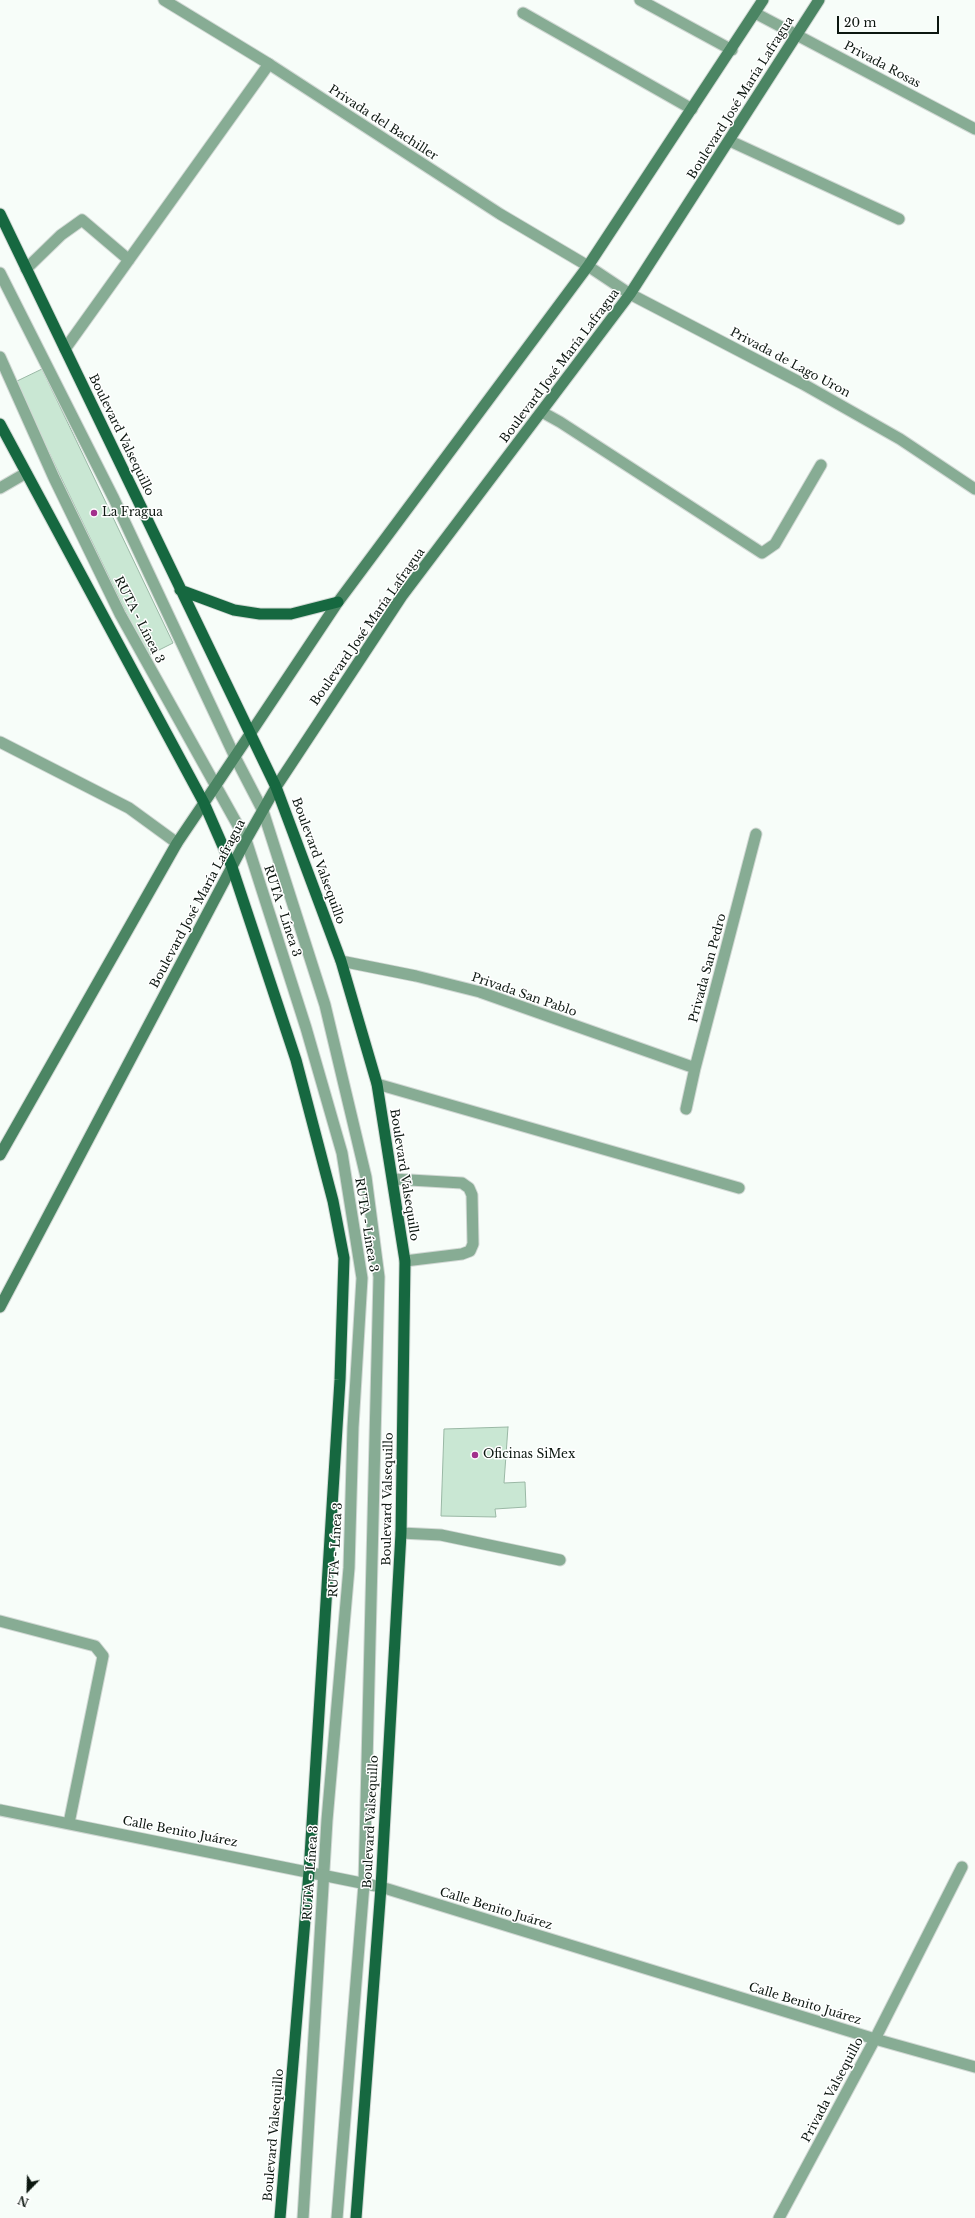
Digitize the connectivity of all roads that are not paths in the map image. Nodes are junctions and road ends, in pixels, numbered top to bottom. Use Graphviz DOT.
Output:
graph roads {
  1 [pos="164,0"];
  2 [pos="640,0"];
  3 [pos="763,0"];
  4 [pos="819,0"];
  5 [pos="523,13"];
  6 [pos="755,13"];
  7 [pos="796,34"];
  8 [pos="732,50"];
  9 [pos="269,64"];
  10 [pos="692,109"];
  11 [pos="975,129"];
  12 [pos="730,140"];
  13 [pos="0,214"];
  14 [pos="899,219"];
  15 [pos="129,260"];
  16 [pos="588,266"];
  17 [pos="26,269"];
  18 [pos="0,273"];
  19 [pos="630,294"];
  20 [pos="65,349"];
  21 [pos="0,357"];
  22 [pos="542,412"];
  23 [pos="0,424"];
  24 [pos="821,465"];
  25 [pos="26,474"];
  26 [pos="0,488"];
  27 [pos="975,489"];
  28 [pos="180,590"];
  29 [pos="338,602"];
  30 [pos="252,733"];
  31 [pos="0,742"];
  32 [pos="235,757"];
  33 [pos="216,786"];
  34 [pos="276,787"];
  35 [pos="204,803"];
  36 [pos="263,811"];
  37 [pos="756,834"];
  38 [pos="246,840"];
  39 [pos="178,843"];
  40 [pos="232,867"];
  41 [pos="341,961"];
  42 [pos="695,1068"];
  43 [pos="377,1084"];
  44 [pos="686,1109"];
  45 [pos="0,1155"];
  46 [pos="393,1179"];
  47 [pos="739,1188"];
  48 [pos="405,1260"];
  49 [pos="0,1307"];
  50 [pos="401,1533"];
  51 [pos="560,1560"];
  52 [pos="0,1621"];
  53 [pos="0,1810"];
  54 [pos="69,1823"];
  55 [pos="962,1867"];
  56 [pos="309,1872"];
  57 [pos="324,1876"];
  58 [pos="364,1884"];
  59 [pos="381,1887"];
  60 [pos="875,2039"];
  61 [pos="975,2067"];
  62 [pos="280,2218"];
  63 [pos="303,2218"];
  64 [pos="338,2218"];
  65 [pos="356,2218"];
  66 [pos="779,2218"];
  1 -- 9 [label="street, Privada del Bachiller"];
  2 -- 8 [label="street"];
  3 -- 6 [label="main road"];
  4 -- 7 [label="main road, Boulevard José María Lafragua"];
  5 -- 10 [label="street"];
  6 -- 7 [label="street, Privada Rosas"];
  6 -- 8 [label="main road"];
  7 -- 11 [label="street, Privada Rosas"];
  7 -- 12 [label="main road, Boulevard José María Lafragua"];
  8 -- 10 [label="main road"];
  9 -- 15 [label="street"];
  9 -- 16 [label="street, Privada del Bachiller"];
  10 -- 16 [label="main road"];
  12 -- 14 [label="street"];
  12 -- 19 [label="main road, Boulevard José María Lafragua"];
  13 -- 17 [label="main road, Boulevard Valsequillo"];
  15 -- 17 [label="street"];
  15 -- 20 [label="street"];
  16 -- 19 [label="street, Privada de Lago Uron"];
  16 -- 29 [label="main road"];
  17 -- 20 [label="main road, Boulevard Valsequillo"];
  18 -- 32 [label="street"];
  19 -- 22 [label="main road, Boulevard José María Lafragua"];
  19 -- 27 [label="street, Privada de Lago Uron"];
  20 -- 28 [label="main road, Boulevard Valsequillo"];
  21 -- 33 [label="street, RUTA - Línea 3"];
  22 -- 24 [label="street"];
  22 -- 34 [label="main road, Boulevard José María Lafragua"];
  23 -- 25 [label="main road, Boulevard Valsequillo"];
  25 -- 26 [label="street"];
  25 -- 35 [label="main road, Boulevard Valsequillo"];
  28 -- 29 [label="main road"];
  28 -- 30 [label="main road, Boulevard Valsequillo"];
  29 -- 30 [label="main road"];
  30 -- 32 [label="main road"];
  30 -- 34 [label="main road, Boulevard Valsequillo"];
  31 -- 39 [label="street"];
  32 -- 33 [label="main road"];
  32 -- 36 [label="street"];
  33 -- 35 [label="main road"];
  33 -- 38 [label="street, RUTA - Línea 3"];
  34 -- 36 [label="main road, Boulevard José María Lafragua"];
  34 -- 41 [label="main road, Boulevard Valsequillo"];
  35 -- 39 [label="main road"];
  35 -- 40 [label="main road, Boulevard Valsequillo"];
  36 -- 38 [label="main road, Boulevard José María Lafragua"];
  36 -- 58 [label="street"];
  37 -- 42 [label="street, Privada San Pedro"];
  38 -- 40 [label="main road, Boulevard José María Lafragua"];
  38 -- 57 [label="street, RUTA - Línea 3"];
  39 -- 45 [label="main road"];
  40 -- 49 [label="main road, Boulevard José María Lafragua"];
  40 -- 56 [label="main road, Boulevard Valsequillo"];
  41 -- 42 [label="street, Privada San Pablo"];
  41 -- 43 [label="main road, Boulevard Valsequillo"];
  42 -- 44 [label="street, Privada San Pedro"];
  43 -- 46 [label="main road, Boulevard Valsequillo"];
  43 -- 47 [label="street"];
  46 -- 48 [label="main road, Boulevard Valsequillo"];
  46 -- 48 [label="street"];
  48 -- 50 [label="main road, Boulevard Valsequillo"];
  50 -- 51 [label="street"];
  50 -- 59 [label="main road, Boulevard Valsequillo"];
  52 -- 54 [label="street"];
  53 -- 54 [label="street, Calle Benito Juárez"];
  54 -- 56 [label="street, Calle Benito Juárez"];
  55 -- 60 [label="street, Privada Valsequillo"];
  56 -- 57 [label="street, Calle Benito Juárez"];
  56 -- 62 [label="main road, Boulevard Valsequillo"];
  57 -- 58 [label="street, Calle Benito Juárez"];
  57 -- 63 [label="street, RUTA - Línea 3"];
  58 -- 59 [label="street, Calle Benito Juárez"];
  58 -- 64 [label="street"];
  59 -- 60 [label="street, Calle Benito Juárez"];
  59 -- 65 [label="main road, Boulevard Valsequillo"];
  60 -- 61 [label="street, Calle Benito Juárez"];
  60 -- 66 [label="street, Privada Valsequillo"];
}
